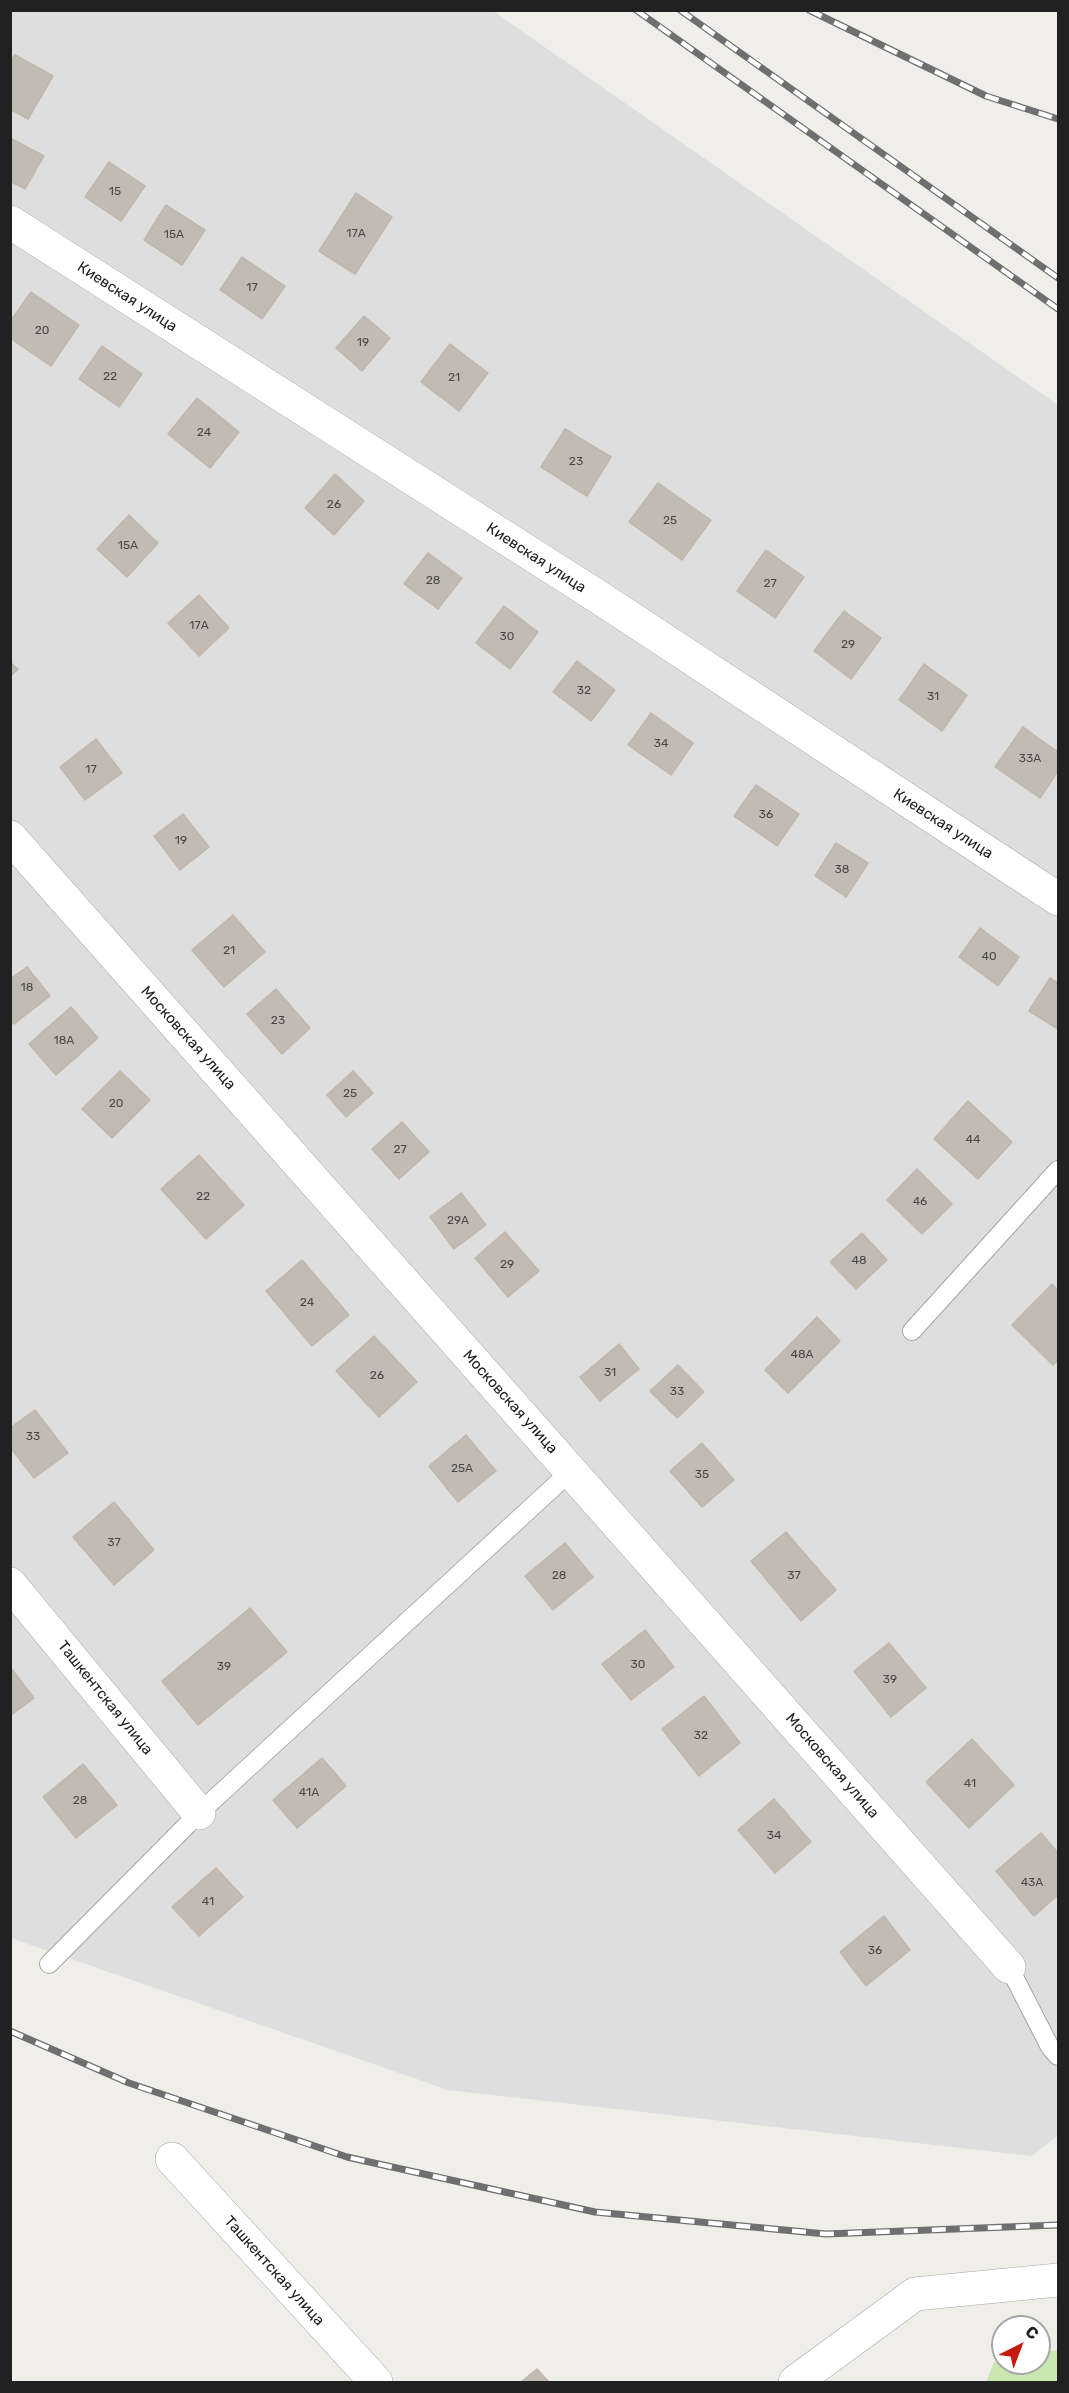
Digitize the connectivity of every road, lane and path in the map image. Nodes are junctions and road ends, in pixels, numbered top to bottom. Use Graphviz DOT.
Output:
graph roads {
  1 [pos="10,222"];
  2 [pos="10,837"];
  3 [pos="1059,899"];
  4 [pos="1059,1170"];
  5 [pos="912,1330"];
  6 [pos="571,1471"];
  7 [pos="10,1584"];
  8 [pos="199,1813"];
  9 [pos="49,1964"];
  10 [pos="1009,1967"];
  11 [pos="1059,2056"];
  12 [pos="172,2159"];
  13 [pos="1059,2280"];
  14 [pos="376,2382"];
  15 [pos="795,2382"];
  1 -- 3 [label="street, Киевская улица"];
  2 -- 6 [label="street, Московская улица"];
  4 -- 5 [label="lane"];
  6 -- 8 [label="lane"];
  6 -- 10 [label="street, Московская улица"];
  7 -- 8 [label="street, Ташкентская улица"];
  8 -- 9 [label="lane"];
  10 -- 11 [label="lane"];
  12 -- 14 [label="street, Ташкентская улица"];
  13 -- 15 [label="street"];
}
